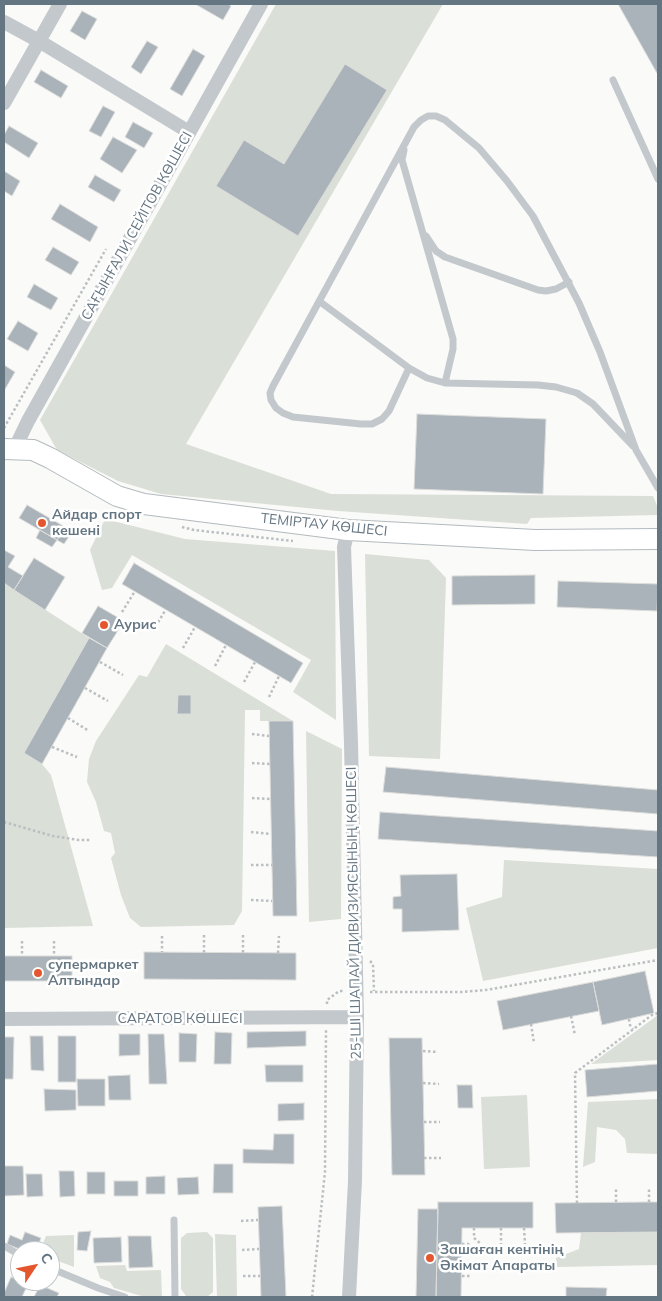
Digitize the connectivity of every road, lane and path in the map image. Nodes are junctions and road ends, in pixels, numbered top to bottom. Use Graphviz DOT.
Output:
graph roads {
  1 [pos="60,4"];
  2 [pos="261,4"];
  3 [pos="4,22"];
  4 [pos="39,40"];
  5 [pos="614,80"];
  6 [pos="4,103"];
  7 [pos="189,132"];
  8 [pos="405,144"];
  9 [pos="658,179"];
  10 [pos="422,230"];
  11 [pos="569,282"];
  12 [pos="320,301"];
  13 [pos="410,368"];
  14 [pos="445,383"];
  15 [pos="9,448"];
  16 [pos="636,450"];
  17 [pos="658,488"];
  18 [pos="348,530"];
  19 [pos="658,540"];
  20 [pos="135,591"];
  21 [pos="166,610"];
  22 [pos="122,612"];
  23 [pos="195,627"];
  24 [pos="153,631"];
  25 [pos="226,645"];
  26 [pos="183,648"];
  27 [pos="100,662"];
  28 [pos="255,662"];
  29 [pos="215,666"];
  30 [pos="123,676"];
  31 [pos="279,676"];
  32 [pos="244,682"];
  33 [pos="85,688"];
  34 [pos="269,697"];
  35 [pos="108,701"];
  36 [pos="68,718"];
  37 [pos="89,731"];
  38 [pos="252,734"];
  39 [pos="269,736"];
  40 [pos="52,747"];
  41 [pos="77,757"];
  42 [pos="252,763"];
  43 [pos="270,764"];
  44 [pos="252,798"];
  45 [pos="270,799"];
  46 [pos="4,822"];
  47 [pos="251,832"];
  48 [pos="271,834"];
  49 [pos="90,840"];
  50 [pos="251,865"];
  51 [pos="272,865"];
  52 [pos="251,900"];
  53 [pos="272,901"];
  54 [pos="243,935"];
  55 [pos="162,936"];
  56 [pos="204,936"];
  57 [pos="279,936"];
  58 [pos="22,941"];
  59 [pos="54,941"];
  60 [pos="162,952"];
  61 [pos="204,952"];
  62 [pos="243,953"];
  63 [pos="278,953"];
  64 [pos="22,956"];
  65 [pos="54,956"];
  66 [pos="658,960"];
  67 [pos="356,992"];
  68 [pos="658,1011"];
  69 [pos="571,1016"];
  70 [pos="357,1017"];
  71 [pos="326,1018"];
  72 [pos="4,1019"];
  73 [pos="629,1019"];
  74 [pos="531,1024"];
  75 [pos="633,1029"];
  76 [pos="575,1036"];
  77 [pos="534,1043"];
  78 [pos="423,1052"];
  79 [pos="438,1052"];
  80 [pos="423,1083"];
  81 [pos="439,1084"];
  82 [pos="424,1122"];
  83 [pos="440,1122"];
  84 [pos="424,1158"];
  85 [pos="441,1158"];
  86 [pos="616,1187"];
  87 [pos="649,1189"];
  88 [pos="616,1202"];
  89 [pos="649,1202"];
  90 [pos="577,1203"];
  91 [pos="174,1220"];
  92 [pos="258,1220"];
  93 [pos="241,1221"];
  94 [pos="474,1228"];
  95 [pos="501,1228"];
  96 [pos="524,1228"];
  97 [pos="462,1244"];
  98 [pos="481,1244"];
  99 [pos="501,1244"];
  100 [pos="525,1244"];
  101 [pos="473,1248"];
  102 [pos="260,1249"];
  103 [pos="242,1250"];
  104 [pos="60,1272"];
  105 [pos="243,1276"];
  106 [pos="260,1276"];
  107 [pos="462,1276"];
  108 [pos="471,1276"];
  109 [pos="125,1297"];
  110 [pos="175,1297"];
  111 [pos="312,1297"];
  112 [pos="349,1297"];
  1 -- 4 [label="street"];
  2 -- 7 [label="street, САҒЫНҒАЛИ СЕЙІТОВ КӨШЕСІ"];
  3 -- 4 [label="street"];
  4 -- 6 [label="street"];
  4 -- 7 [label="street"];
  5 -- 9 [label="lane"];
  7 -- 15 [label="street, САҒЫНҒАЛИ СЕЙІТОВ КӨШЕСІ"];
  8 -- 10 [label="lane"];
  8 -- 11 [label="lane"];
  8 -- 12 [label="lane"];
  10 -- 11 [label="lane"];
  10 -- 14 [label="lane"];
  11 -- 16 [label="lane"];
  12 -- 13 [label="lane"];
  12 -- 13 [label="lane"];
  13 -- 14 [label="lane"];
  14 -- 16 [label="lane"];
  15 -- 18 [label="street, ТЕМІРТАУ КӨШЕСІ"];
  16 -- 17 [label="lane"];
  18 -- 19 [label="street, ТЕМІРТАУ КӨШЕСІ"];
  18 -- 67 [label="street, 25-ШІ ШАПАЙ ДИВИЗИЯСЫНЫҢ КӨШЕСІ"];
  20 -- 22 [label="path"];
  21 -- 24 [label="path"];
  23 -- 26 [label="path"];
  25 -- 29 [label="path"];
  27 -- 30 [label="path"];
  28 -- 32 [label="path"];
  31 -- 34 [label="path"];
  33 -- 35 [label="path"];
  36 -- 37 [label="path"];
  38 -- 39 [label="path"];
  40 -- 41 [label="path"];
  42 -- 43 [label="path"];
  44 -- 45 [label="path"];
  46 -- 49 [label="path"];
  47 -- 48 [label="path"];
  50 -- 51 [label="path"];
  52 -- 53 [label="path"];
  54 -- 62 [label="path"];
  55 -- 60 [label="path"];
  56 -- 61 [label="path"];
  57 -- 63 [label="path"];
  58 -- 64 [label="path"];
  59 -- 65 [label="path"];
  66 -- 67 [label="path"];
  67 -- 70 [label="street, 25-ШІ ШАПАЙ ДИВИЗИЯСЫНЫҢ КӨШЕСІ"];
  67 -- 71 [label="path"];
  68 -- 75 [label="path"];
  69 -- 76 [label="path"];
  70 -- 71 [label="street, САРАТОВ КӨШЕСІ"];
  70 -- 112 [label="street, 25-ШІ ШАПАЙ ДИВИЗИЯСЫНЫҢ КӨШЕСІ"];
  71 -- 72 [label="street, САРАТОВ КӨШЕСІ"];
  71 -- 111 [label="path"];
  73 -- 75 [label="path"];
  74 -- 77 [label="path"];
  75 -- 90 [label="path"];
  78 -- 79 [label="path"];
  80 -- 81 [label="path"];
  82 -- 83 [label="path"];
  84 -- 85 [label="path"];
  86 -- 88 [label="path"];
  87 -- 89 [label="path"];
  91 -- 110 [label="lane"];
  92 -- 93 [label="path"];
  94 -- 98 [label="path"];
  95 -- 99 [label="path"];
  96 -- 100 [label="path"];
  97 -- 101 [label="path"];
  102 -- 103 [label="path"];
  104 -- 109 [label="lane"];
  105 -- 106 [label="path"];
  107 -- 108 [label="path"];
}
